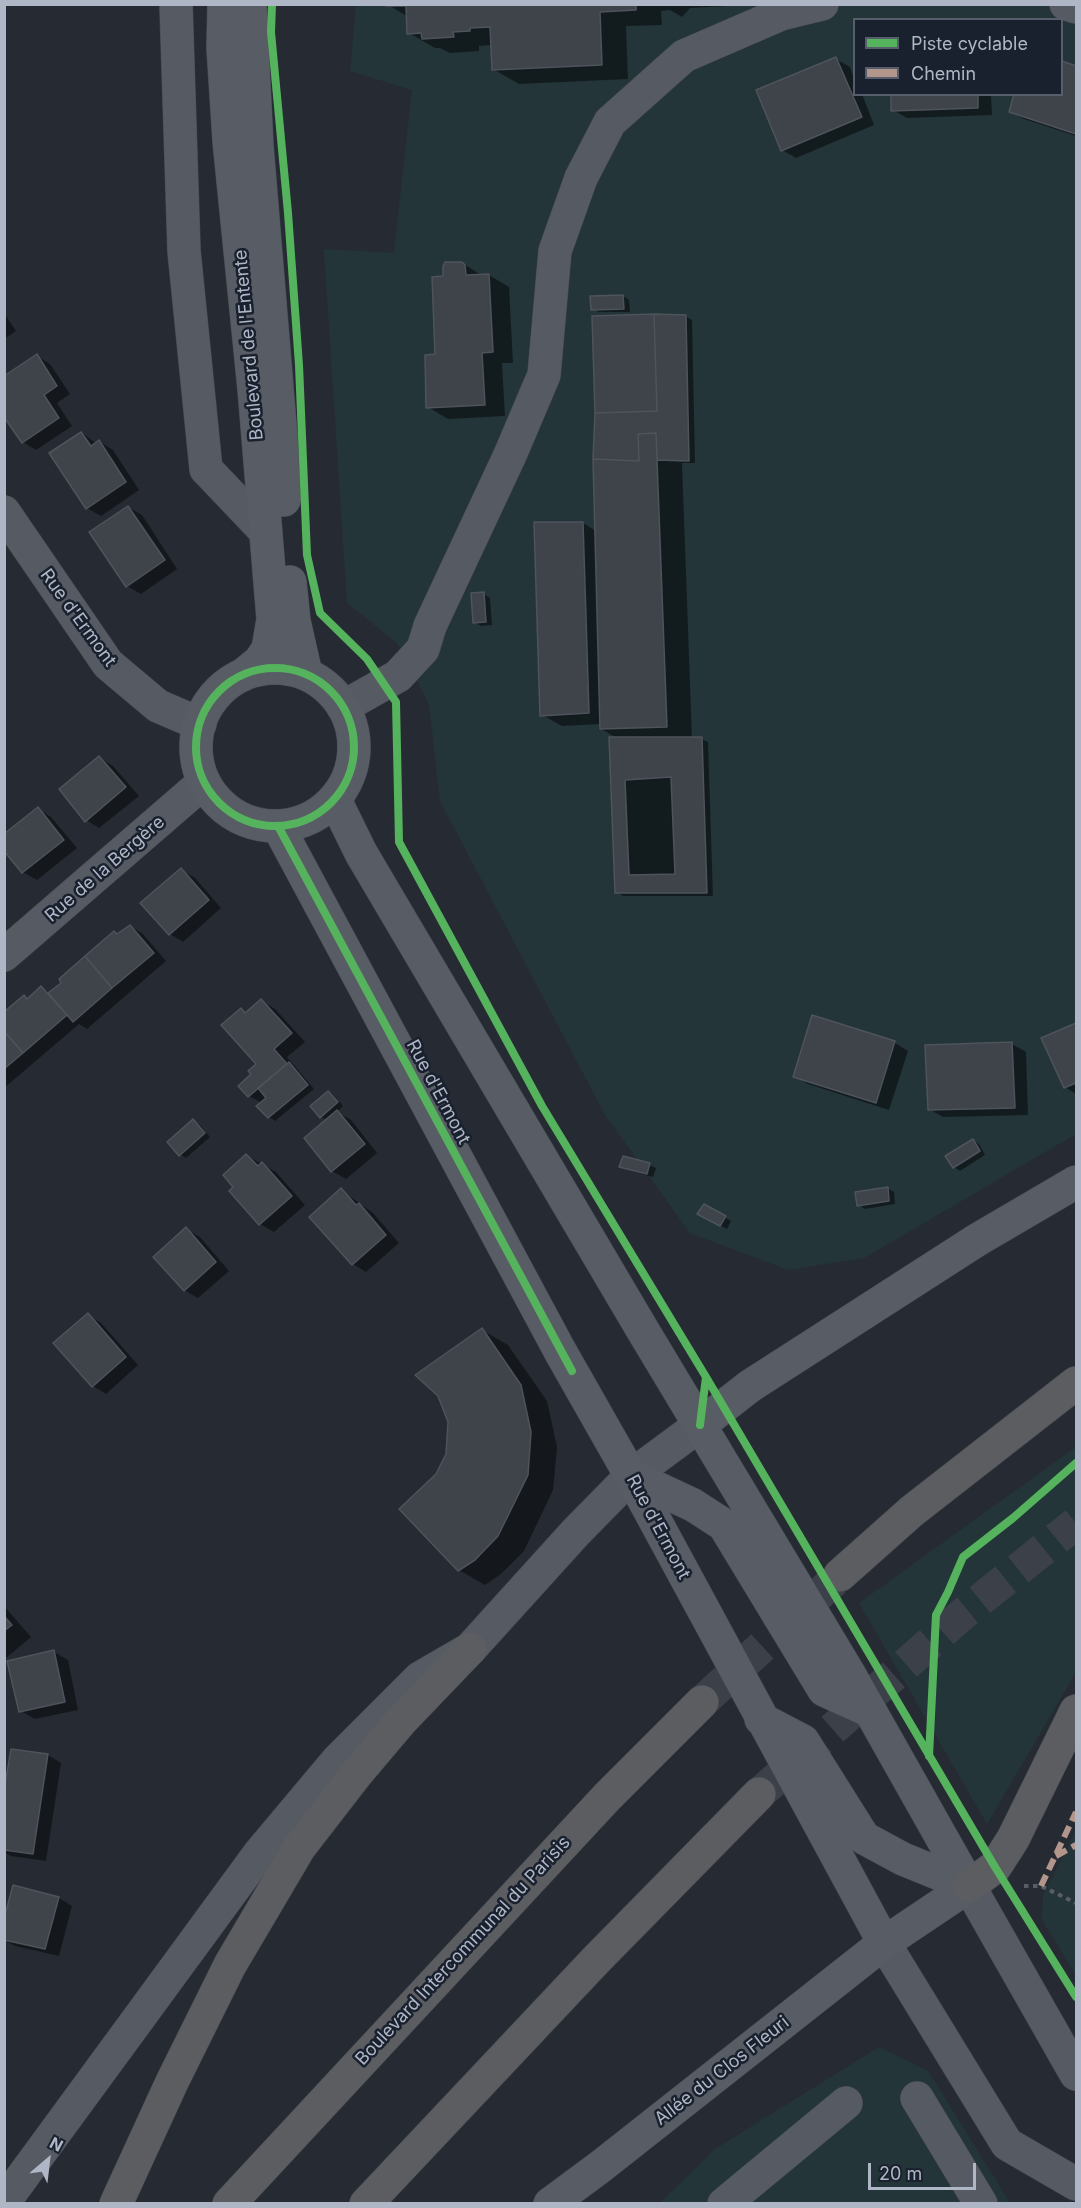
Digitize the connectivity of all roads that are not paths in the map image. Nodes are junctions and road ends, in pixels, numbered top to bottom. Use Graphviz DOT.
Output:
graph roads {
  1 [pos="176,4"];
  2 [pos="224,4"];
  3 [pos="250,4"];
  4 [pos="822,4"];
  5 [pos="1066,4"];
  6 [pos="1077,7"];
  7 [pos="4,512"];
  8 [pos="265,531"];
  9 [pos="306,674"];
  10 [pos="243,675"];
  11 [pos="343,707"];
  12 [pos="200,724"];
  13 [pos="204,782"];
  14 [pos="335,800"];
  15 [pos="278,826"];
  16 [pos="4,955"];
  17 [pos="1077,1182"];
  18 [pos="1077,1383"];
  19 [pos="700,1425"];
  20 [pos="630,1476"];
  21 [pos="840,1575"];
  22 [pos="470,1649"];
  23 [pos="702,1702"];
  24 [pos="870,1711"];
  25 [pos="1077,1712"];
  26 [pos="761,1719"];
  27 [pos="759,1794"];
  28 [pos="969,1886"];
  29 [pos="884,1943"];
  30 [pos="1077,2074"];
  31 [pos="917,2098"];
  32 [pos="846,2103"];
  33 [pos="600,2167"];
  34 [pos="1077,2184"];
  35 [pos="4,2202"];
  36 [pos="116,2204"];
  37 [pos="228,2204"];
  38 [pos="366,2204"];
  39 [pos="550,2204"];
  40 [pos="565,2204"];
  41 [pos="724,2204"];
  42 [pos="981,2204"];
  1 -- 8 [label="street"];
  2 -- 8 [label="main road, Boulevard de l'Entente"];
  3 -- 9 [label="main road, Boulevard de l'Entente"];
  4 -- 11 [label="street"];
  5 -- 6 [label="street"];
  7 -- 12 [label="street, Rue d'Ermont"];
  8 -- 10 [label="main road, Boulevard de l'Entente"];
  9 -- 10 [label="main road"];
  9 -- 11 [label="main road"];
  10 -- 12 [label="main road"];
  11 -- 14 [label="main road"];
  12 -- 13 [label="main road"];
  13 -- 15 [label="main road"];
  13 -- 16 [label="street, Rue de la Bergère"];
  14 -- 15 [label="main road"];
  14 -- 19 [label="main road"];
  15 -- 20 [label="main road, Rue d'Ermont"];
  17 -- 19 [label="main road"];
  18 -- 21 [label="highway"];
  19 -- 20 [label="street"];
  19 -- 24 [label="main road"];
  20 -- 22 [label="street"];
  20 -- 24 [label="main road"];
  20 -- 26 [label="main road, Rue d'Ermont"];
  22 -- 35 [label="street"];
  22 -- 36 [label="highway"];
  23 -- 37 [label="highway, Boulevard Intercommunal du Parisis"];
  24 -- 28 [label="main road"];
  25 -- 28 [label="highway"];
  26 -- 28 [label="main road"];
  26 -- 29 [label="main road, Rue d'Ermont"];
  27 -- 38 [label="highway"];
  28 -- 29 [label="main road, Allée du Clos Fleuri"];
  28 -- 30 [label="street"];
  29 -- 33 [label="main road, Allée du Clos Fleuri"];
  29 -- 34 [label="street"];
  31 -- 42 [label="street"];
  32 -- 41 [label="street"];
  33 -- 39 [label="main road"];
  33 -- 40 [label="street, Allée du Clos Fleuri"];
}
